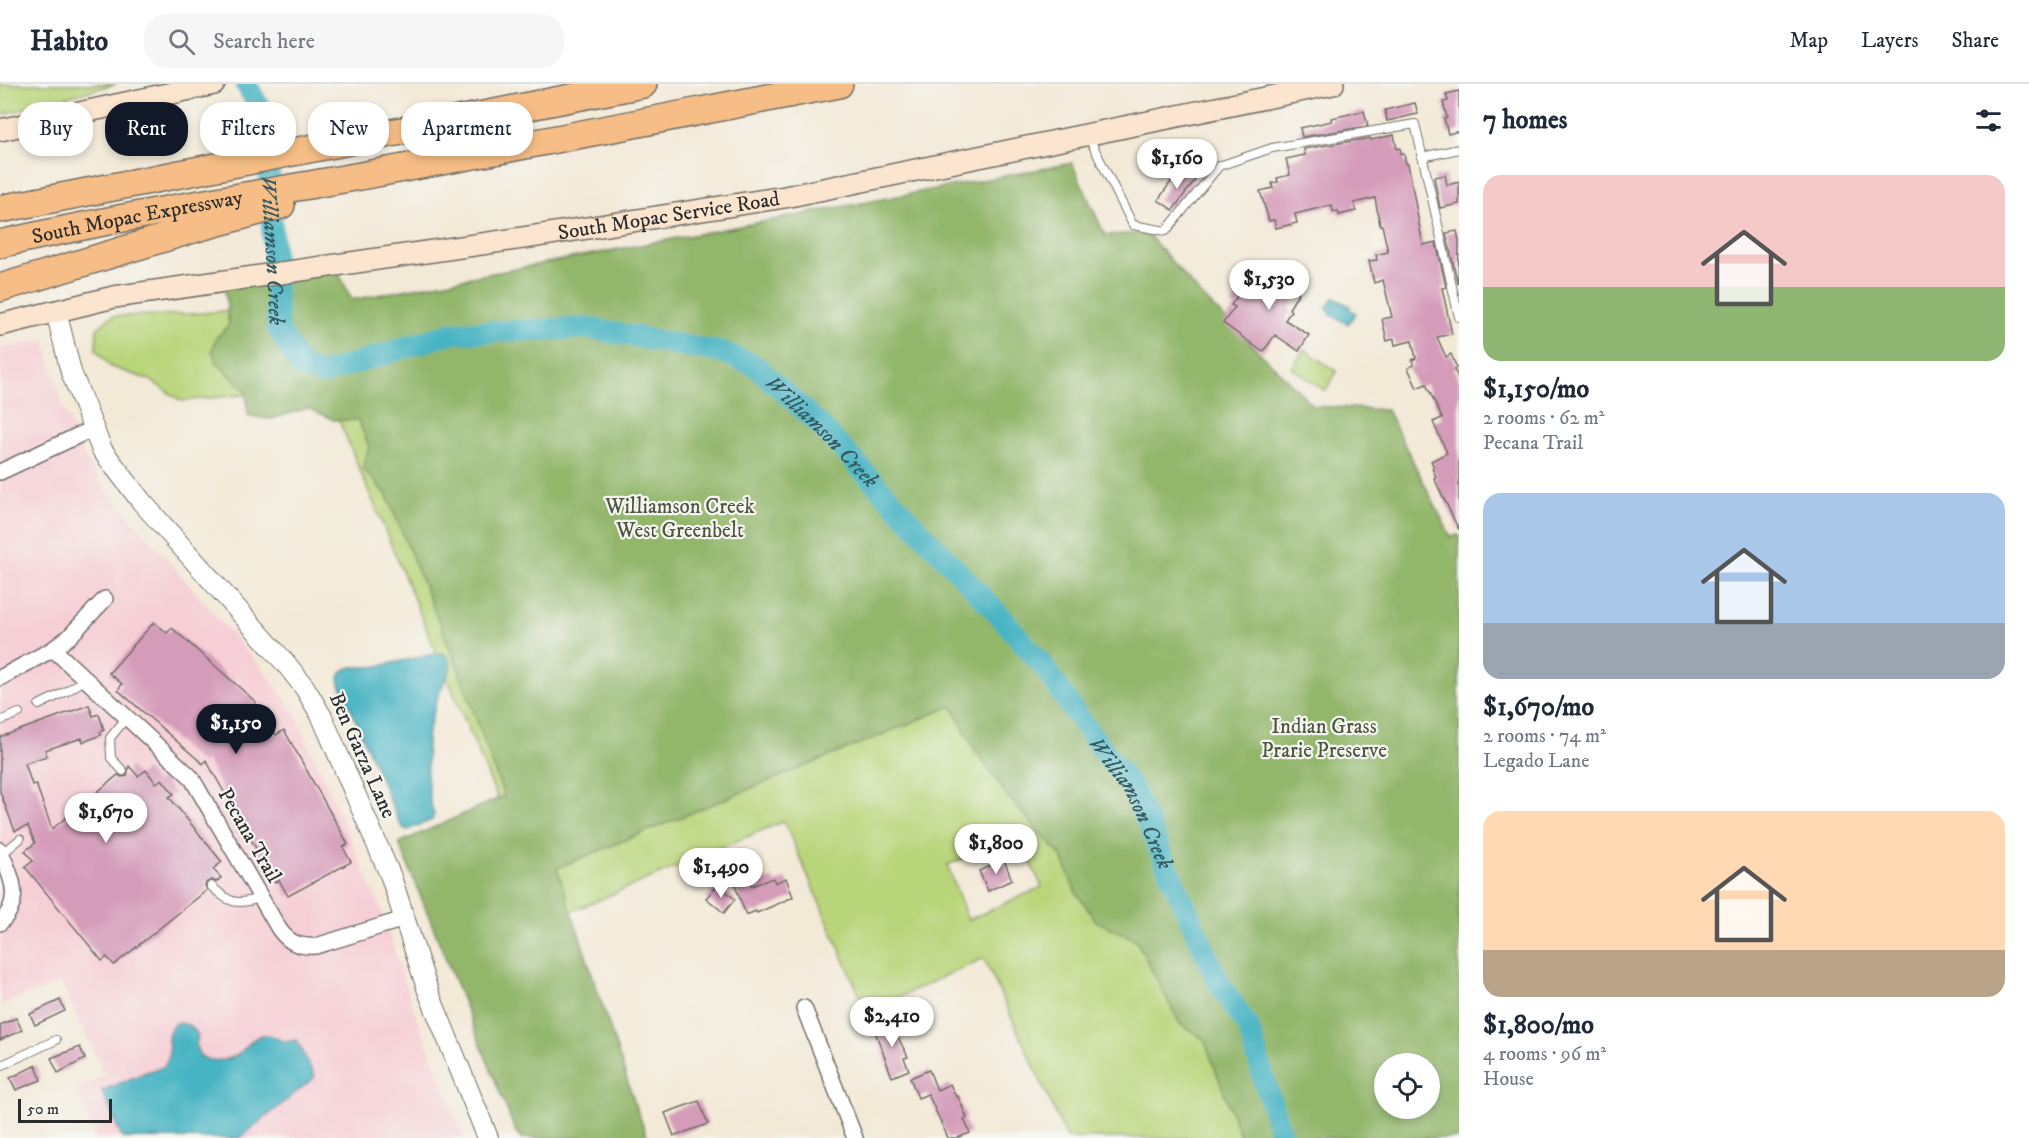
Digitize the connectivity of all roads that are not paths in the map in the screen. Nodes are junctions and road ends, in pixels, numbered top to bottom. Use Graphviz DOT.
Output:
graph roads {
  1 [pos="214,84"];
  2 [pos="643,84"];
  3 [pos="839,84"];
  4 [pos="1333,84"];
  5 [pos="0,130"];
  6 [pos="1088,136"];
  7 [pos="1459,149"];
  8 [pos="1422,157"];
  9 [pos="0,209"];
  10 [pos="198,215"];
  11 [pos="0,244"];
  12 [pos="0,288"];
  13 [pos="56,311"];
  14 [pos="1459,317"];
  15 [pos="0,325"];
  16 [pos="92,429"];
  17 [pos="0,471"];
  18 [pos="105,598"];
  19 [pos="53,649"];
  20 [pos="0,678"];
  21 [pos="86,679"];
  22 [pos="39,705"];
  23 [pos="19,713"];
  24 [pos="127,717"];
  25 [pos="0,721"];
  26 [pos="123,771"];
  27 [pos="20,839"];
  28 [pos="1,852"];
  29 [pos="211,886"];
  30 [pos="261,898"];
  31 [pos="404,919"];
  32 [pos="0,923"];
  33 [pos="804,1008"];
  34 [pos="56,1040"];
  35 [pos="0,1066"];
  36 [pos="488,1138"];
  37 [pos="855,1138"];
  1 -- 5 [label="main road"];
  2 -- 9 [label="highway, South Mopac Expressway"];
  3 -- 10 [label="highway"];
  4 -- 6 [label="main road, South Mopac Service Road"];
  6 -- 8 [label="lane"];
  6 -- 13 [label="main road, South Mopac Service Road"];
  7 -- 8 [label="lane"];
  8 -- 14 [label="lane"];
  10 -- 11 [label="highway, South Mopac Expressway"];
  10 -- 12 [label="highway"];
  13 -- 15 [label="main road, South Mopac Service Road"];
  13 -- 16 [label="street, Ben Garza Lane"];
  16 -- 17 [label="street"];
  16 -- 31 [label="street, Ben Garza Lane"];
  18 -- 19 [label="street"];
  19 -- 20 [label="street"];
  19 -- 21 [label="street, Pecana Trail"];
  21 -- 22 [label="lane"];
  21 -- 24 [label="street, Pecana Trail"];
  23 -- 25 [label="lane"];
  24 -- 26 [label="lane"];
  24 -- 30 [label="street, Pecana Trail"];
  27 -- 28 [label="lane"];
  28 -- 32 [label="street"];
  29 -- 30 [label="lane"];
  30 -- 31 [label="street, Pecana Trail"];
  31 -- 36 [label="street, Ben Garza Lane"];
  33 -- 37 [label="street"];
  34 -- 35 [label="lane"];
}
